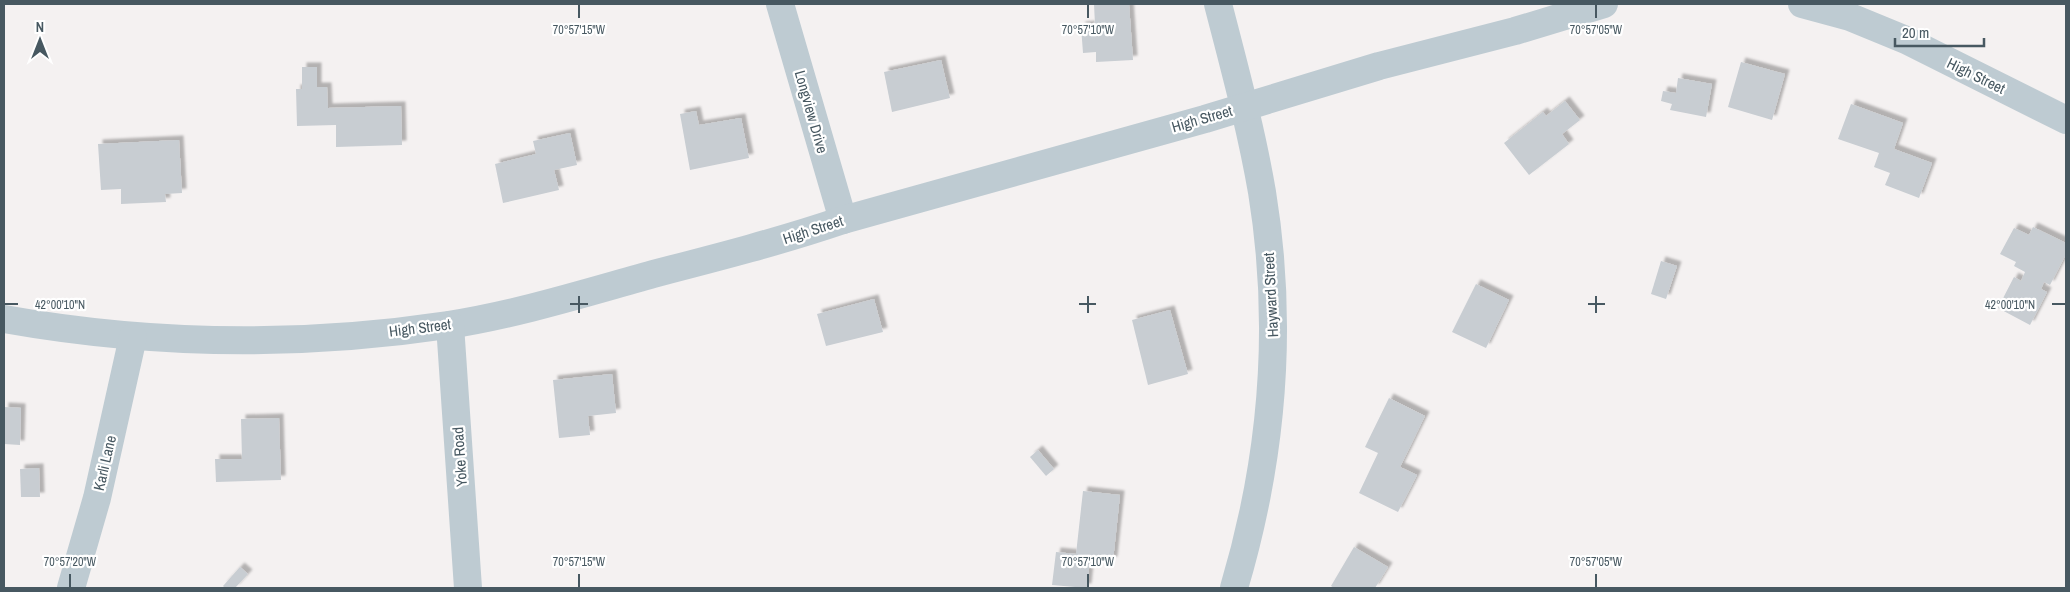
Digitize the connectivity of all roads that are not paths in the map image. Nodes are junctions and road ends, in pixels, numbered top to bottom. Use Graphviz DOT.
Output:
graph roads {
  1 [pos="780,4"];
  2 [pos="1218,4"];
  3 [pos="1604,4"];
  4 [pos="1802,4"];
  5 [pos="1244,107"];
  6 [pos="2066,120"];
  7 [pos="843,220"];
  8 [pos="4,319"];
  9 [pos="450,325"];
  10 [pos="133,337"];
  11 [pos="70,588"];
  12 [pos="468,588"];
  13 [pos="1234,588"];
  1 -- 7 [label="street, Longview Drive"];
  2 -- 5 [label="street, Hayward Street"];
  3 -- 5 [label="street, High Street"];
  4 -- 6 [label="street, High Street"];
  5 -- 7 [label="street, High Street"];
  5 -- 13 [label="street, Hayward Street"];
  7 -- 9 [label="street, High Street"];
  8 -- 10 [label="street, High Street"];
  9 -- 10 [label="street, High Street"];
  9 -- 12 [label="street, Yoke Road"];
  10 -- 11 [label="street, Karli Lane"];
}
